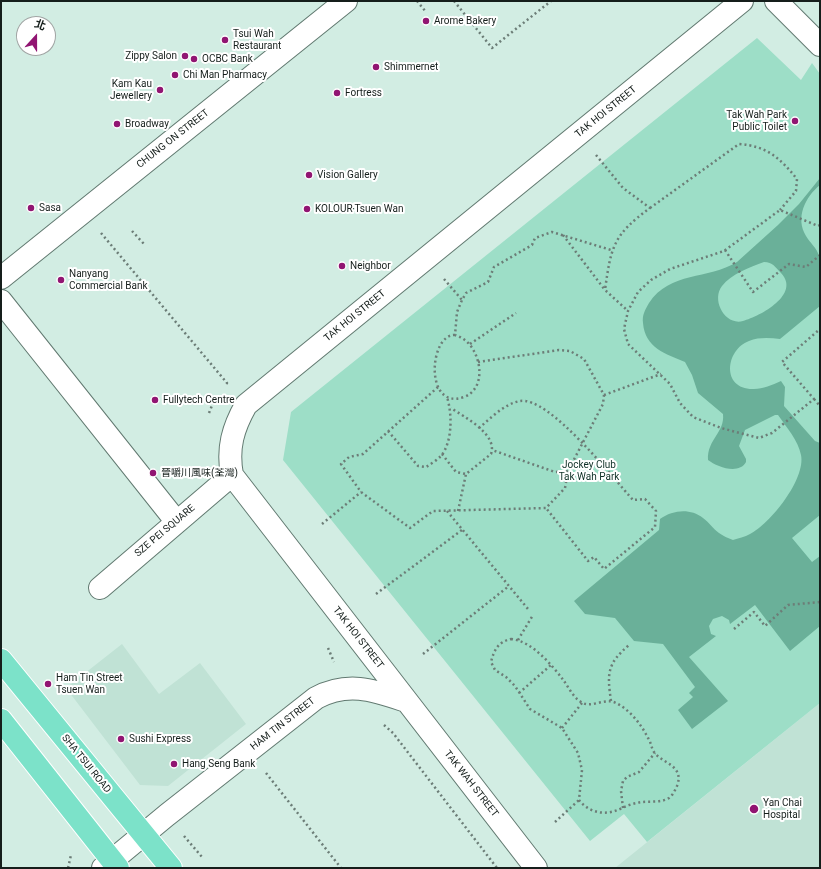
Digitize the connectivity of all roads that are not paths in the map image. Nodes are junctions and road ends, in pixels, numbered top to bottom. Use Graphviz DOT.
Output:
graph roads {
  1 [pos="346,1"];
  2 [pos="742,1"];
  3 [pos="776,1"];
  4 [pos="820,44"];
  5 [pos="1,278"];
  6 [pos="1,301"];
  7 [pos="232,475"];
  8 [pos="176,521"];
  9 [pos="100,588"];
  10 [pos="1,660"];
  11 [pos="406,701"];
  12 [pos="1,720"];
  13 [pos="143,834"];
  14 [pos="111,866"];
  15 [pos="171,868"];
  16 [pos="536,868"];
  1 -- 5 [label="street, CHUNG ON STREET"];
  2 -- 7 [label="street, TAK HOI STREET"];
  3 -- 4 [label="street"];
  6 -- 8 [label="street"];
  7 -- 8 [label="street, SZE PEI SQUARE"];
  7 -- 11 [label="street, TAK HOI STREET"];
  8 -- 9 [label="street, SZE PEI SQUARE"];
  10 -- 13 [label="main road, SHA TSUI ROAD"];
  11 -- 13 [label="street, HAM TIN STREET"];
  11 -- 16 [label="street, TAK WAH STREET"];
  12 -- 14 [label="main road"];
  13 -- 14 [label="street, HAM TIN STREET"];
  13 -- 15 [label="main road, SHA TSUI ROAD"];
}
